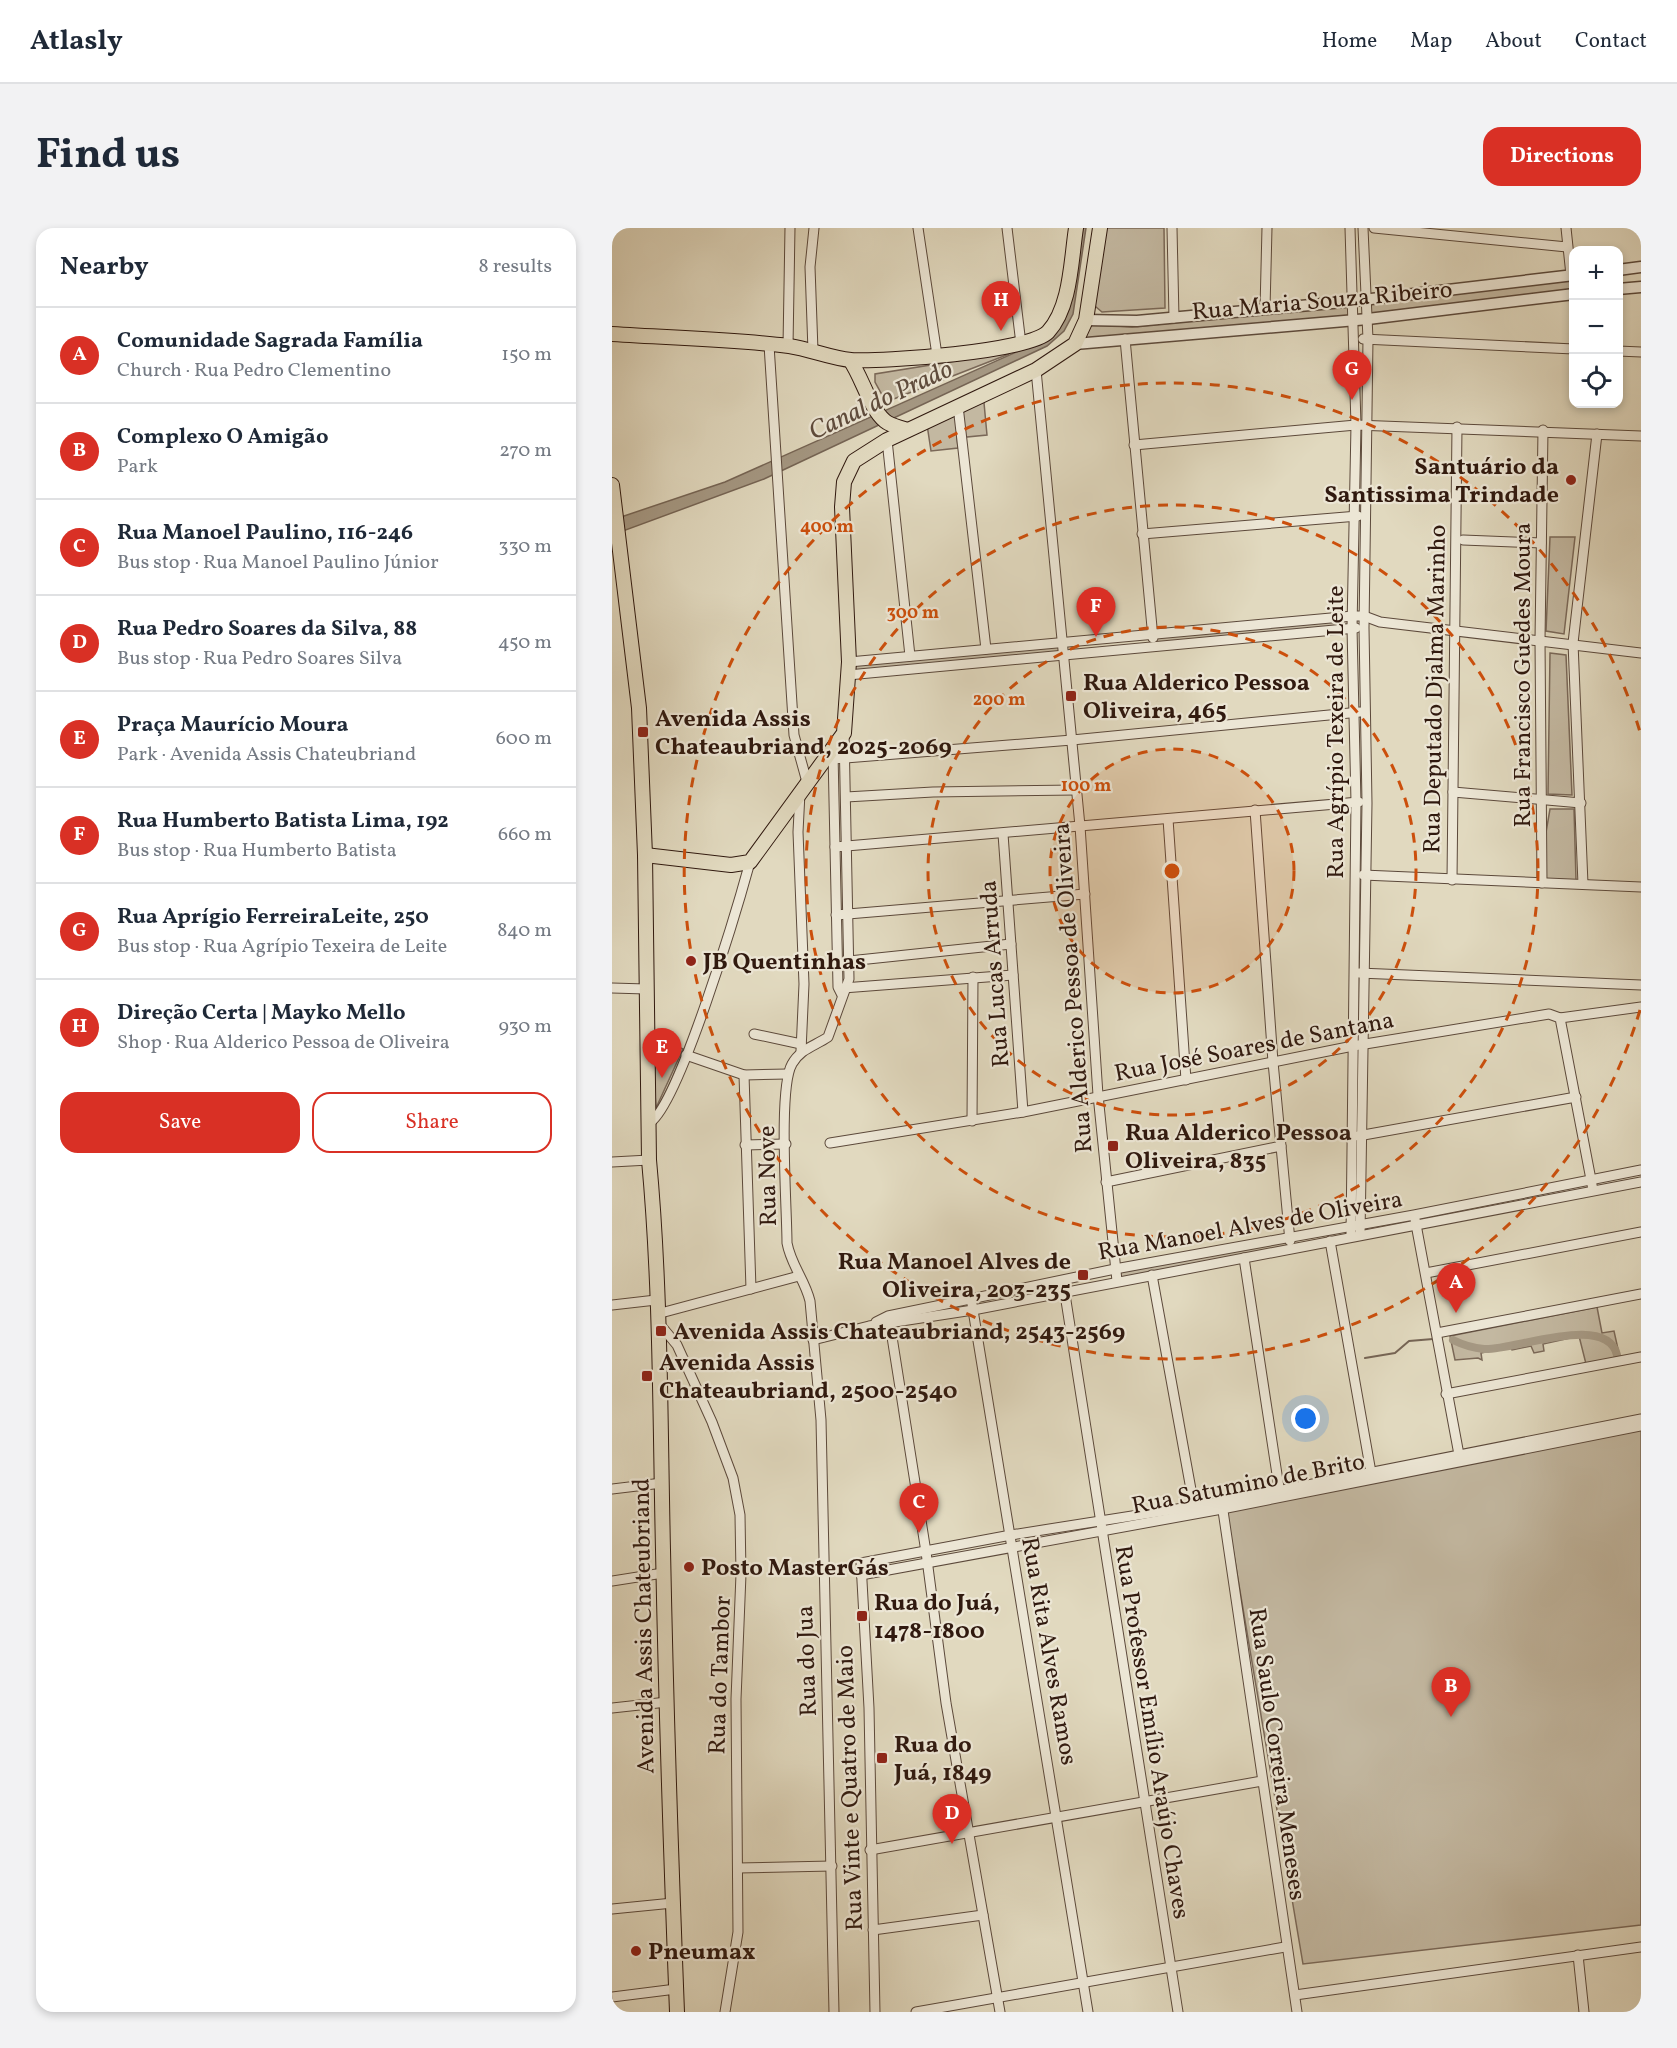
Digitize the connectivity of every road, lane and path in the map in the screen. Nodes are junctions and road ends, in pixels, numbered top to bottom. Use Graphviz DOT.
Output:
graph roads {
  1 [pos="789,228"];
  2 [pos="814,228"];
  3 [pos="918,228"];
  4 [pos="1008,228"];
  5 [pos="1076,228"];
  6 [pos="1100,228"];
  7 [pos="1172,228"];
  8 [pos="1266,228"];
  9 [pos="1350,228"];
  10 [pos="1363,228"];
  11 [pos="1374,228"];
  12 [pos="1566,228"];
  13 [pos="1567,247"];
  14 [pos="1569,258"];
  15 [pos="1641,267"];
  16 [pos="1623,269"];
  17 [pos="1569,275"];
  18 [pos="1641,286"];
  19 [pos="1623,288"];
  20 [pos="1569,295"];
  21 [pos="1360,300"];
  22 [pos="1265,309"];
  23 [pos="1174,318"];
  24 [pos="1368,319"];
  25 [pos="1086,320"];
  26 [pos="1354,320"];
  27 [pos="612,334"];
  28 [pos="1355,338"];
  29 [pos="1125,339"];
  30 [pos="1368,339"];
  31 [pos="1021,344"];
  32 [pos="1075,344"];
  33 [pos="769,345"];
  34 [pos="788,346"];
  35 [pos="1569,349"];
  36 [pos="813,351"];
  37 [pos="1623,351"];
  38 [pos="1641,352"];
  39 [pos="937,355"];
  40 [pos="850,360"];
  41 [pos="1036,370"];
  42 [pos="958,406"];
  43 [pos="1356,424"];
  44 [pos="1368,425"];
  45 [pos="1457,427"];
  46 [pos="902,428"];
  47 [pos="1543,430"];
  48 [pos="1598,434"];
  49 [pos="1641,436"];
  50 [pos="887,440"];
  51 [pos="1134,444"];
  52 [pos="612,485"];
  53 [pos="1354,516"];
  54 [pos="1367,516"];
  55 [pos="1142,534"];
  56 [pos="1463,540"];
  57 [pos="1541,543"];
  58 [pos="617,550"];
  59 [pos="1353,616"];
  60 [pos="1364,616"];
  61 [pos="1380,622"];
  62 [pos="1352,628"];
  63 [pos="1364,628"];
  64 [pos="1454,630"];
  65 [pos="1153,633"];
  66 [pos="1540,640"];
  67 [pos="1062,642"];
  68 [pos="1573,643"];
  69 [pos="1154,646"];
  70 [pos="986,648"];
  71 [pos="1641,653"];
  72 [pos="1062,654"];
  73 [pos="910,656"];
  74 [pos="848,669"];
  75 [pos="1354,712"];
  76 [pos="1365,712"];
  77 [pos="1072,740"];
  78 [pos="837,755"];
  79 [pos="804,787"];
  80 [pos="1076,789"];
  81 [pos="1453,792"];
  82 [pos="846,797"];
  83 [pos="1541,800"];
  84 [pos="1356,802"];
  85 [pos="1367,803"];
  86 [pos="1581,803"];
  87 [pos="1255,810"];
  88 [pos="1168,819"];
  89 [pos="1080,826"];
  90 [pos="1003,834"];
  91 [pos="835,847"];
  92 [pos="848,847"];
  93 [pos="645,855"];
  94 [pos="750,862"];
  95 [pos="1355,875"];
  96 [pos="1367,875"];
  97 [pos="1452,880"];
  98 [pos="1542,883"];
  99 [pos="1583,884"];
  100 [pos="1641,887"];
  101 [pos="1085,894"];
  102 [pos="1008,900"];
  103 [pos="836,915"];
  104 [pos="848,915"];
  105 [pos="1011,944"];
  106 [pos="849,961"];
  107 [pos="1359,973"];
  108 [pos="1013,975"];
  109 [pos="973,977"];
  110 [pos="1641,985"];
  111 [pos="612,988"];
  112 [pos="646,989"];
  113 [pos="842,990"];
  114 [pos="1641,1007"];
  115 [pos="1560,1018"];
  116 [pos="754,1034"];
  117 [pos="1364,1044"];
  118 [pos="1353,1046"];
  119 [pos="801,1048"];
  120 [pos="686,1055"];
  121 [pos="1273,1062"];
  122 [pos="787,1074"];
  123 [pos="744,1075"];
  124 [pos="1186,1080"];
  125 [pos="1098,1095"];
  126 [pos="1575,1097"];
  127 [pos="1023,1112"];
  128 [pos="972,1121"];
  129 [pos="649,1123"];
  130 [pos="1357,1136"];
  131 [pos="830,1143"];
  132 [pos="786,1144"];
  133 [pos="745,1145"];
  134 [pos="1281,1146"];
  135 [pos="649,1160"];
  136 [pos="612,1162"];
  137 [pos="1641,1172"];
  138 [pos="1591,1179"];
  139 [pos="1107,1182"];
  140 [pos="1641,1182"];
  141 [pos="1593,1190"];
  142 [pos="1415,1220"];
  143 [pos="1355,1230"];
  144 [pos="1641,1232"];
  145 [pos="1289,1237"];
  146 [pos="1330,1241"];
  147 [pos="1290,1248"];
  148 [pos="1244,1258"];
  149 [pos="1116,1269"];
  150 [pos="1426,1273"];
  151 [pos="1152,1275"];
  152 [pos="799,1276"];
  153 [pos="1062,1279"];
  154 [pos="1117,1281"];
  155 [pos="751,1289"];
  156 [pos="1064,1292"];
  157 [pos="1641,1294"];
  158 [pos="971,1297"];
  159 [pos="612,1305"];
  160 [pos="973,1310"];
  161 [pos="657,1312"];
  162 [pos="889,1320"];
  163 [pos="1437,1333"];
  164 [pos="813,1340"];
  165 [pos="1641,1358"];
  166 [pos="1446,1394"];
  167 [pos="1641,1419"];
  168 [pos="1641,1426"];
  169 [pos="1459,1459"];
  170 [pos="1372,1476"];
  171 [pos="662,1483"];
  172 [pos="612,1489"];
  173 [pos="1280,1493"];
  174 [pos="1222,1505"];
  175 [pos="1194,1506"];
  176 [pos="1101,1526"];
  177 [pos="1011,1535"];
  178 [pos="1013,1547"];
  179 [pos="926,1552"];
  180 [pos="861,1563"];
  181 [pos="928,1563"];
  182 [pos="663,1573"];
  183 [pos="861,1575"];
  184 [pos="612,1581"];
  185 [pos="666,1702"];
  186 [pos="612,1708"];
  187 [pos="1262,1781"];
  188 [pos="1145,1801"];
  189 [pos="1058,1817"];
  190 [pos="970,1833"];
  191 [pos="870,1850"];
  192 [pos="832,1866"];
  193 [pos="738,1868"];
  194 [pos="673,1903"];
  195 [pos="612,1910"];
  196 [pos="983,1915"];
  197 [pos="873,1930"];
  198 [pos="1285,1947"];
  199 [pos="1641,1947"];
  200 [pos="1578,1955"];
  201 [pos="1171,1967"];
  202 [pos="1083,1982"];
  203 [pos="676,1989"];
  204 [pos="1295,1995"];
  205 [pos="612,1997"];
  206 [pos="999,1998"];
  207 [pos="677,2012"];
  208 [pos="725,2012"];
  209 [pos="834,2012"];
  210 [pos="875,2012"];
  211 [pos="916,2012"];
  212 [pos="1000,2012"];
  213 [pos="1088,2012"];
  214 [pos="1179,2012"];
  215 [pos="1297,2012"];
  216 [pos="1584,2012"];
  1 -- 34 [label="street"];
  2 -- 36 [label="street"];
  3 -- 39 [label="street"];
  4 -- 31 [label="street"];
  5 -- 31 [label="main road"];
  6 -- 25 [label="main road"];
  7 -- 23 [label="street"];
  8 -- 22 [label="street"];
  9 -- 21 [label="street, Rua Agrípio Texeira de Leite"];
  10 -- 21 [label="street, Rua Agrípio Texeira de Leite"];
  11 -- 13 [label="street"];
  12 -- 13 [label="street"];
  13 -- 14 [label="street"];
  15 -- 16 [label="street"];
  17 -- 21 [label="street, Rua Maria Souza Ribeiro"];
  18 -- 19 [label="street"];
  20 -- 24 [label="street, Rua Maria Souza Ribeiro"];
  21 -- 22 [label="street, Rua Maria Souza Ribeiro"];
  21 -- 24 [label="street, Rua Agrípio Texeira de Leite"];
  21 -- 26 [label="street, Rua Agrípio Texeira de Leite"];
  22 -- 23 [label="street, Rua Maria Souza Ribeiro"];
  23 -- 25 [label="street, Rua Maria Souza Ribeiro"];
  24 -- 26 [label="street, Rua Maria Souza Ribeiro"];
  24 -- 30 [label="street, Rua Agrípio Texeira de Leite"];
  25 -- 32 [label="main road"];
  26 -- 28 [label="street, Rua Agrípio Texeira de Leite"];
  26 -- 29 [label="street, Rua Maria Souza Ribeiro"];
  27 -- 33 [label="main road"];
  28 -- 30 [label="street"];
  28 -- 43 [label="street, Rua Agrípio Texeira de Leite"];
  29 -- 32 [label="street, Rua Maria Souza Ribeiro"];
  29 -- 51 [label="street"];
  30 -- 35 [label="street"];
  30 -- 44 [label="street, Rua Agrípio Texeira de Leite"];
  31 -- 39 [label="main road"];
  32 -- 41 [label="main road"];
  33 -- 34 [label="main road"];
  33 -- 79 [label="street"];
  34 -- 36 [label="main road"];
  36 -- 40 [label="main road"];
  37 -- 38 [label="street"];
  39 -- 40 [label="main road"];
  40 -- 46 [label="main road"];
  41 -- 42 [label="main road"];
  41 -- 67 [label="street, Rua Alderico Pessoa de Oliveira"];
  42 -- 46 [label="main road"];
  42 -- 70 [label="street"];
  43 -- 44 [label="street"];
  43 -- 51 [label="street"];
  43 -- 53 [label="street, Rua Agrípio Texeira de Leite"];
  44 -- 45 [label="street"];
  44 -- 54 [label="street, Rua Agrípio Texeira de Leite"];
  45 -- 47 [label="street"];
  45 -- 64 [label="street, Rua Deputado Djalma Marinho"];
  46 -- 50 [label="main road"];
  47 -- 48 [label="street"];
  47 -- 57 [label="street, Rua Francisco Guedes Moura"];
  48 -- 49 [label="street"];
  48 -- 68 [label="street"];
  50 -- 73 [label="street"];
  50 -- 74 [label="main road"];
  51 -- 55 [label="street"];
  52 -- 58 [label="main road, Avenida Assis Chateubriand"];
  53 -- 54 [label="street"];
  53 -- 55 [label="street"];
  53 -- 59 [label="street, Rua Agrípio Texeira de Leite"];
  54 -- 60 [label="street, Rua Agrípio Texeira de Leite"];
  55 -- 65 [label="street"];
  56 -- 57 [label="street"];
  57 -- 66 [label="street, Rua Francisco Guedes Moura"];
  58 -- 93 [label="main road, Avenida Assis Chateubriand"];
  59 -- 60 [label="street"];
  59 -- 62 [label="street, Rua Agrípio Texeira de Leite"];
  59 -- 65 [label="street"];
  60 -- 61 [label="street"];
  60 -- 63 [label="street, Rua Agrípio Texeira de Leite"];
  61 -- 63 [label="street"];
  61 -- 64 [label="street"];
  62 -- 63 [label="street"];
  62 -- 69 [label="street"];
  62 -- 75 [label="street, Rua Agrípio Texeira de Leite"];
  63 -- 76 [label="street, Rua Agrípio Texeira de Leite"];
  64 -- 66 [label="street"];
  64 -- 81 [label="street, Rua Deputado Djalma Marinho"];
  65 -- 67 [label="street"];
  65 -- 69 [label="street"];
  66 -- 68 [label="street"];
  66 -- 83 [label="street, Rua Francisco Guedes Moura"];
  67 -- 70 [label="street"];
  67 -- 72 [label="street, Rua Alderico Pessoa de Oliveira"];
  68 -- 71 [label="street"];
  68 -- 86 [label="street"];
  69 -- 72 [label="street"];
  70 -- 73 [label="street"];
  72 -- 74 [label="street"];
  72 -- 77 [label="street, Rua Alderico Pessoa de Oliveira"];
  73 -- 74 [label="street"];
  74 -- 78 [label="main road"];
  75 -- 76 [label="street"];
  75 -- 77 [label="street"];
  75 -- 84 [label="street, Rua Agrípio Texeira de Leite"];
  76 -- 85 [label="street, Rua Agrípio Texeira de Leite"];
  77 -- 78 [label="street"];
  77 -- 80 [label="street, Rua Alderico Pessoa de Oliveira"];
  78 -- 79 [label="main road"];
  78 -- 82 [label="street"];
  78 -- 91 [label="street"];
  79 -- 94 [label="main road"];
  79 -- 119 [label="street"];
  80 -- 82 [label="street"];
  80 -- 89 [label="street, Rua Alderico Pessoa de Oliveira"];
  81 -- 83 [label="street"];
  81 -- 97 [label="street, Rua Deputado Djalma Marinho"];
  82 -- 92 [label="street"];
  83 -- 86 [label="street"];
  83 -- 98 [label="street, Rua Francisco Guedes Moura"];
  84 -- 85 [label="street"];
  84 -- 87 [label="street"];
  84 -- 95 [label="street, Rua Agrípio Texeira de Leite"];
  85 -- 96 [label="street, Rua Agrípio Texeira de Leite"];
  86 -- 99 [label="street"];
  87 -- 88 [label="street"];
  87 -- 121 [label="street"];
  88 -- 89 [label="street"];
  88 -- 124 [label="street"];
  89 -- 90 [label="street"];
  89 -- 101 [label="street, Rua Alderico Pessoa de Oliveira"];
  90 -- 92 [label="street"];
  90 -- 102 [label="street, Rua Lucas Arruda"];
  91 -- 92 [label="street"];
  91 -- 103 [label="street"];
  92 -- 104 [label="street"];
  93 -- 94 [label="main road"];
  93 -- 112 [label="main road, Avenida Assis Chateubriand"];
  94 -- 120 [label="street"];
  95 -- 96 [label="street"];
  95 -- 107 [label="street, Rua Agrípio Texeira de Leite"];
  96 -- 97 [label="street"];
  96 -- 107 [label="street, Rua Agrípio Texeira de Leite"];
  97 -- 98 [label="street"];
  98 -- 99 [label="street"];
  99 -- 100 [label="street"];
  101 -- 102 [label="street"];
  101 -- 125 [label="street, Rua Alderico Pessoa de Oliveira"];
  102 -- 104 [label="street"];
  102 -- 105 [label="street, Rua Lucas Arruda"];
  103 -- 104 [label="street"];
  103 -- 113 [label="street"];
  104 -- 106 [label="street"];
  105 -- 106 [label="street"];
  105 -- 108 [label="street, Rua Lucas Arruda"];
  106 -- 113 [label="street"];
  107 -- 110 [label="street"];
  107 -- 117 [label="street, Rua Agrípio Texeira de Leite"];
  107 -- 118 [label="street, Rua Agrípio Texeira de Leite"];
  108 -- 109 [label="street"];
  108 -- 127 [label="street, Rua Lucas Arruda"];
  109 -- 113 [label="street"];
  109 -- 128 [label="street"];
  111 -- 112 [label="street"];
  112 -- 129 [label="main road, Avenida Assis Chateubriand"];
  113 -- 119 [label="street"];
  114 -- 115 [label="street"];
  115 -- 117 [label="street, Rua José Soares de Santana"];
  115 -- 126 [label="street"];
  116 -- 119 [label="street"];
  117 -- 118 [label="street, Rua José Soares de Santana"];
  117 -- 130 [label="street, Rua Agrípio Texeira de Leite"];
  118 -- 121 [label="street, Rua José Soares de Santana"];
  118 -- 130 [label="street, Rua Agrípio Texeira de Leite"];
  119 -- 122 [label="street"];
  120 -- 123 [label="street"];
  120 -- 129 [label="street"];
  121 -- 124 [label="street, Rua José Soares de Santana"];
  121 -- 134 [label="street"];
  122 -- 123 [label="street"];
  122 -- 132 [label="street, Rua Nove"];
  123 -- 133 [label="street"];
  124 -- 125 [label="street, Rua José Soares de Santana"];
  125 -- 127 [label="street, Rua José Soares de Santana"];
  125 -- 139 [label="street, Rua Alderico Pessoa de Oliveira"];
  126 -- 130 [label="street"];
  126 -- 138 [label="street"];
  127 -- 128 [label="street, Rua José Soares de Santana"];
  128 -- 131 [label="street, Rua José Soares de Santana"];
  129 -- 135 [label="main road, Avenida Assis Chateubriand"];
  130 -- 143 [label="street, Rua Agrípio Texeira de Leite"];
  132 -- 133 [label="street"];
  132 -- 152 [label="street, Rua Nove"];
  133 -- 155 [label="street"];
  134 -- 139 [label="street"];
  134 -- 145 [label="street"];
  135 -- 136 [label="street"];
  135 -- 161 [label="main road, Avenida Assis Chateubriand"];
  137 -- 138 [label="street, Rua Manoel Alves de Oliveira"];
  138 -- 141 [label="street"];
  138 -- 142 [label="street, Rua Manoel Alves de Oliveira"];
  139 -- 149 [label="street, Rua Alderico Pessoa de Oliveira"];
  140 -- 141 [label="street, Rua Manoel Alves de Oliveira"];
  141 -- 142 [label="street, Rua Manoel Alves de Oliveira"];
  142 -- 143 [label="street, Rua Manoel Alves de Oliveira"];
  142 -- 150 [label="street"];
  143 -- 145 [label="street, Rua Manoel Alves de Oliveira"];
  143 -- 146 [label="street, Rua Manoel Alves de Oliveira"];
  144 -- 150 [label="street"];
  145 -- 147 [label="street"];
  145 -- 149 [label="street, Rua Manoel Alves de Oliveira"];
  146 -- 147 [label="street, Rua Manoel Alves de Oliveira"];
  146 -- 170 [label="street"];
  147 -- 148 [label="street, Rua Manoel Alves de Oliveira"];
  148 -- 151 [label="street, Rua Manoel Alves de Oliveira"];
  148 -- 173 [label="street"];
  149 -- 153 [label="street, Rua Manoel Alves de Oliveira"];
  149 -- 154 [label="street, Rua Alderico Pessoa de Oliveira"];
  150 -- 163 [label="street"];
  151 -- 154 [label="street, Rua Manoel Alves de Oliveira"];
  151 -- 175 [label="street"];
  152 -- 155 [label="street"];
  152 -- 164 [label="street, Rua do Jua"];
  153 -- 156 [label="street, Rua Professor Emílio Araújo Chaves"];
  153 -- 158 [label="street, Rua Manoel Alves de Oliveira"];
  154 -- 156 [label="street, Rua Manoel Alves de Oliveira"];
  155 -- 161 [label="street"];
  156 -- 160 [label="street, Rua Manoel Alves de Oliveira"];
  156 -- 176 [label="street, Rua Professor Emílio Araújo Chaves"];
  157 -- 163 [label="street"];
  158 -- 160 [label="street, Rua Rita Alves Ramos"];
  158 -- 162 [label="street, Rua Manoel Alves de Oliveira"];
  159 -- 161 [label="street"];
  160 -- 162 [label="street, Rua Manoel Alves de Oliveira"];
  160 -- 177 [label="street, Rua Rita Alves Ramos"];
  161 -- 171 [label="main road, Avenida Assis Chateubriand"];
  161 -- 193 [label="street, Rua do Tambor"];
  162 -- 164 [label="street, Rua Manoel Alves de Oliveira"];
  162 -- 179 [label="street"];
  163 -- 166 [label="street"];
  164 -- 192 [label="street, Rua do Jua"];
  165 -- 166 [label="street"];
  166 -- 169 [label="street"];
  167 -- 169 [label="street, Rua Satumino de Brito"];
  168 -- 169 [label="street, Rua Satumino de Brito"];
  169 -- 170 [label="street, Rua Satumino de Brito"];
  170 -- 173 [label="street, Rua Satumino de Brito"];
  171 -- 172 [label="street"];
  171 -- 182 [label="main road, Avenida Assis Chateubriand"];
  173 -- 174 [label="street, Rua Satumino de Brito"];
  174 -- 175 [label="street, Rua Satumino de Brito"];
  174 -- 176 [label="street, Rua Satumino de Brito"];
  174 -- 187 [label="street, Rua Saulo Correira Meneses"];
  175 -- 176 [label="street, Rua Satumino de Brito"];
  176 -- 177 [label="street, Rua Satumino de Brito"];
  176 -- 178 [label="street, Rua Satumino de Brito"];
  176 -- 188 [label="street, Rua Professor Emílio Araújo Chaves"];
  177 -- 178 [label="street, Rua Rita Alves Ramos"];
  177 -- 179 [label="street, Rua Satumino de Brito"];
  178 -- 181 [label="street, Rua Satumino de Brito"];
  178 -- 189 [label="street, Rua Rita Alves Ramos"];
  179 -- 180 [label="street, Rua Satumino de Brito"];
  179 -- 181 [label="street"];
  180 -- 183 [label="street, Rua Vinte e Quatro de Maio"];
  181 -- 183 [label="street, Rua Satumino de Brito"];
  181 -- 190 [label="street"];
  182 -- 184 [label="street"];
  182 -- 185 [label="main road, Avenida Assis Chateubriand"];
  183 -- 191 [label="street, Rua Vinte e Quatro de Maio"];
  185 -- 186 [label="street"];
  185 -- 194 [label="main road, Avenida Assis Chateubriand"];
  187 -- 188 [label="street"];
  187 -- 198 [label="street, Rua Saulo Correira Meneses"];
  188 -- 189 [label="street"];
  188 -- 201 [label="street, Rua Professor Emílio Araújo Chaves"];
  189 -- 190 [label="street"];
  189 -- 202 [label="street, Rua Rita Alves Ramos"];
  190 -- 191 [label="street"];
  190 -- 196 [label="street"];
  191 -- 197 [label="street, Rua Vinte e Quatro de Maio"];
  192 -- 193 [label="street"];
  192 -- 209 [label="street, Rua do Jua"];
  193 -- 208 [label="street, Rua do Tambor"];
  194 -- 195 [label="street"];
  194 -- 203 [label="main road, Avenida Assis Chateubriand"];
  196 -- 197 [label="street"];
  196 -- 206 [label="street"];
  197 -- 210 [label="street, Rua Vinte e Quatro de Maio"];
  198 -- 201 [label="street"];
  198 -- 204 [label="street, Rua Saulo Correira Meneses"];
  199 -- 200 [label="street"];
  200 -- 204 [label="street"];
  200 -- 216 [label="street"];
  201 -- 202 [label="street"];
  201 -- 214 [label="street, Rua Professor Emílio Araújo Chaves"];
  202 -- 206 [label="street"];
  202 -- 213 [label="street, Rua Rita Alves Ramos"];
  203 -- 205 [label="street"];
  203 -- 207 [label="main road, Avenida Assis Chateubriand"];
  204 -- 215 [label="street, Rua Saulo Correira Meneses"];
  206 -- 211 [label="street"];
  206 -- 212 [label="street"];
}
